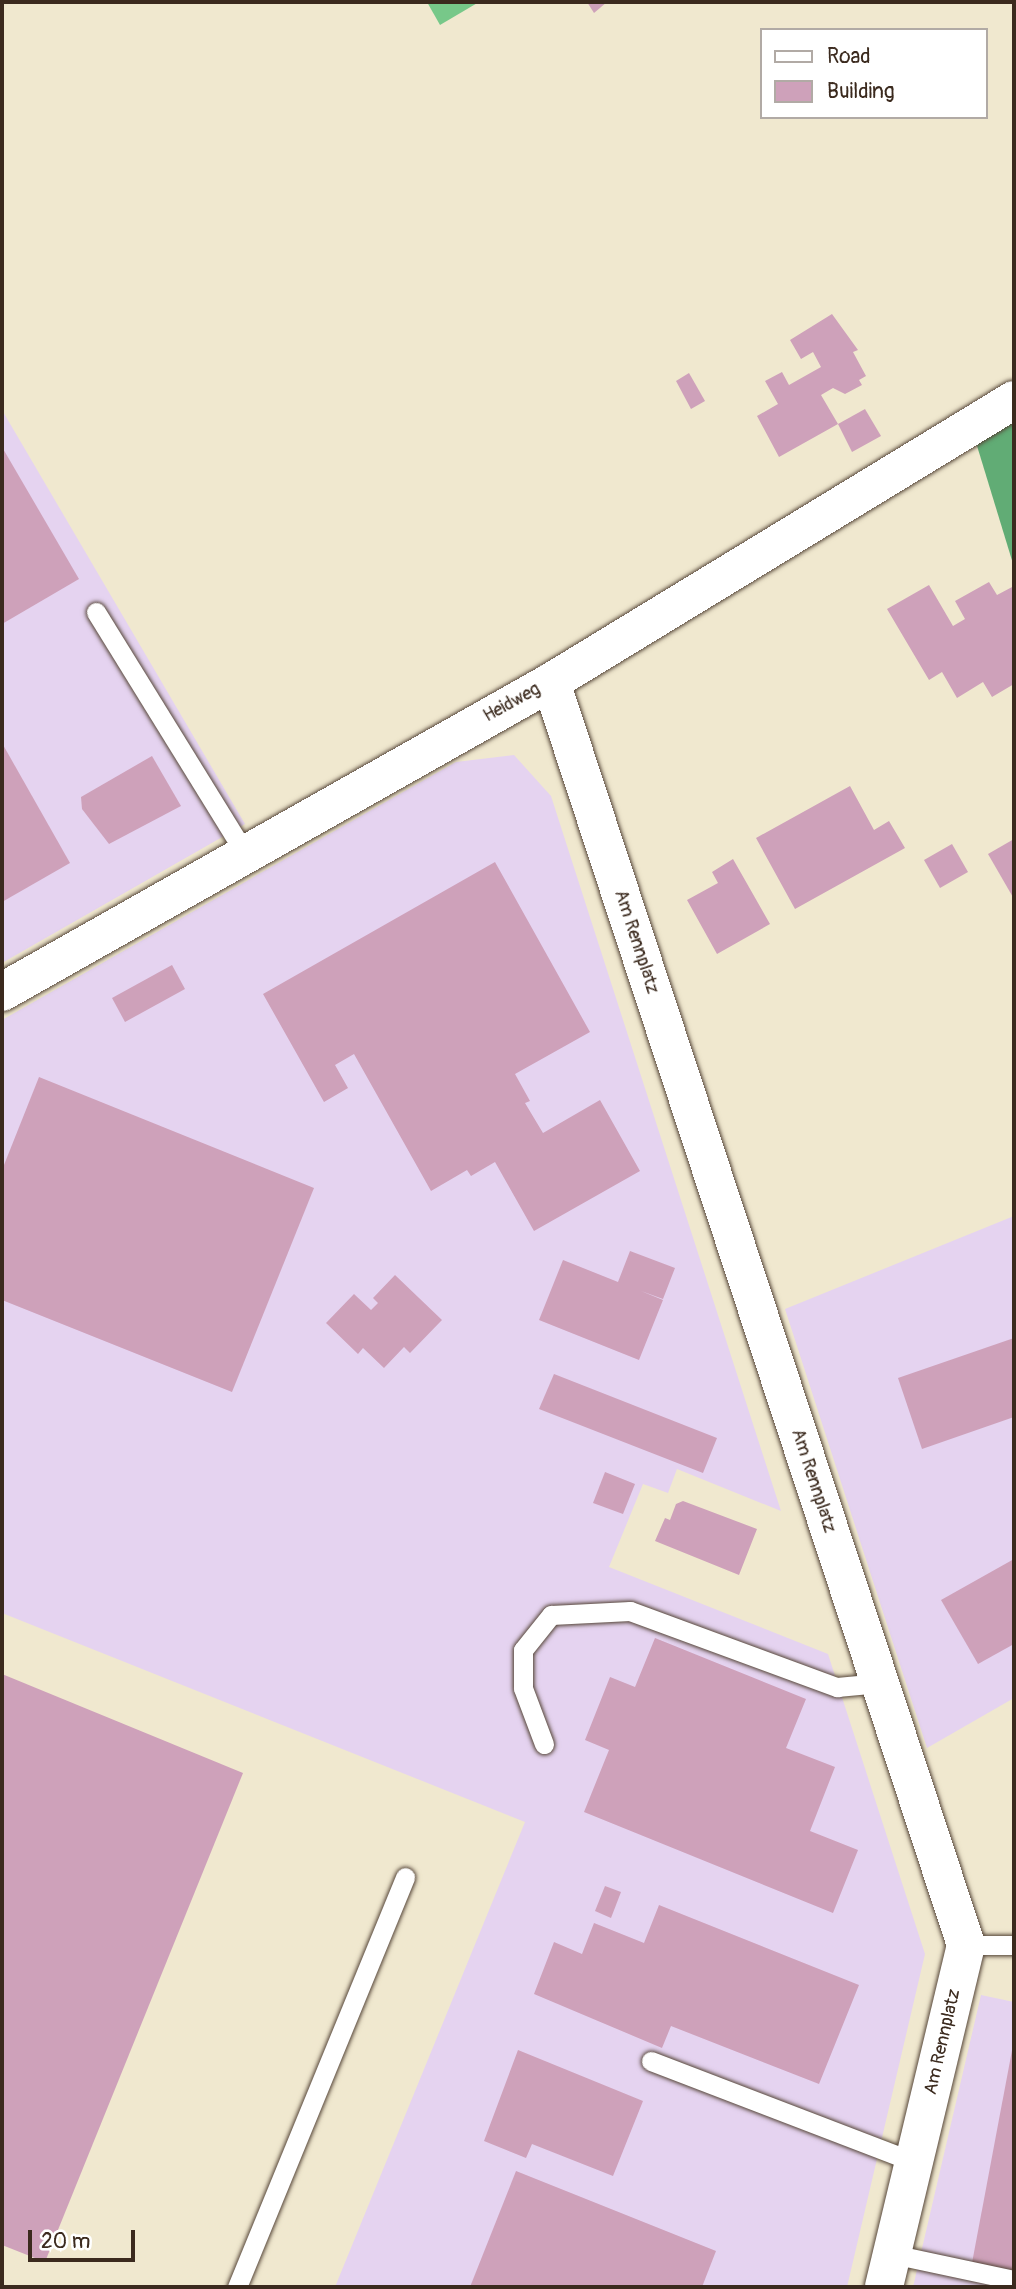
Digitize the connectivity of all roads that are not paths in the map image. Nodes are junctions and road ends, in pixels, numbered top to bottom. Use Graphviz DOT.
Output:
graph roads {
  1 [pos="1014,400"];
  2 [pos="96,612"];
  3 [pos="551,682"];
  4 [pos="244,852"];
  5 [pos="2,992"];
  6 [pos="880,1683"];
  7 [pos="544,1744"];
  8 [pos="405,1877"];
  9 [pos="966,1945"];
  10 [pos="1014,1945"];
  11 [pos="651,2061"];
  12 [pos="914,2162"];
  13 [pos="888,2271"];
  14 [pos="1014,2280"];
  15 [pos="237,2287"];
  1 -- 3 [label="street, Heidweg"];
  2 -- 4 [label="lane"];
  3 -- 4 [label="street, Heidweg"];
  3 -- 6 [label="street, Am Rennplatz"];
  4 -- 5 [label="street, Heidweg"];
  6 -- 7 [label="lane"];
  6 -- 9 [label="street, Am Rennplatz"];
  8 -- 15 [label="lane"];
  9 -- 10 [label="lane"];
  9 -- 12 [label="street, Am Rennplatz"];
  11 -- 12 [label="lane"];
  12 -- 13 [label="street, Am Rennplatz"];
  13 -- 14 [label="lane"];
}
